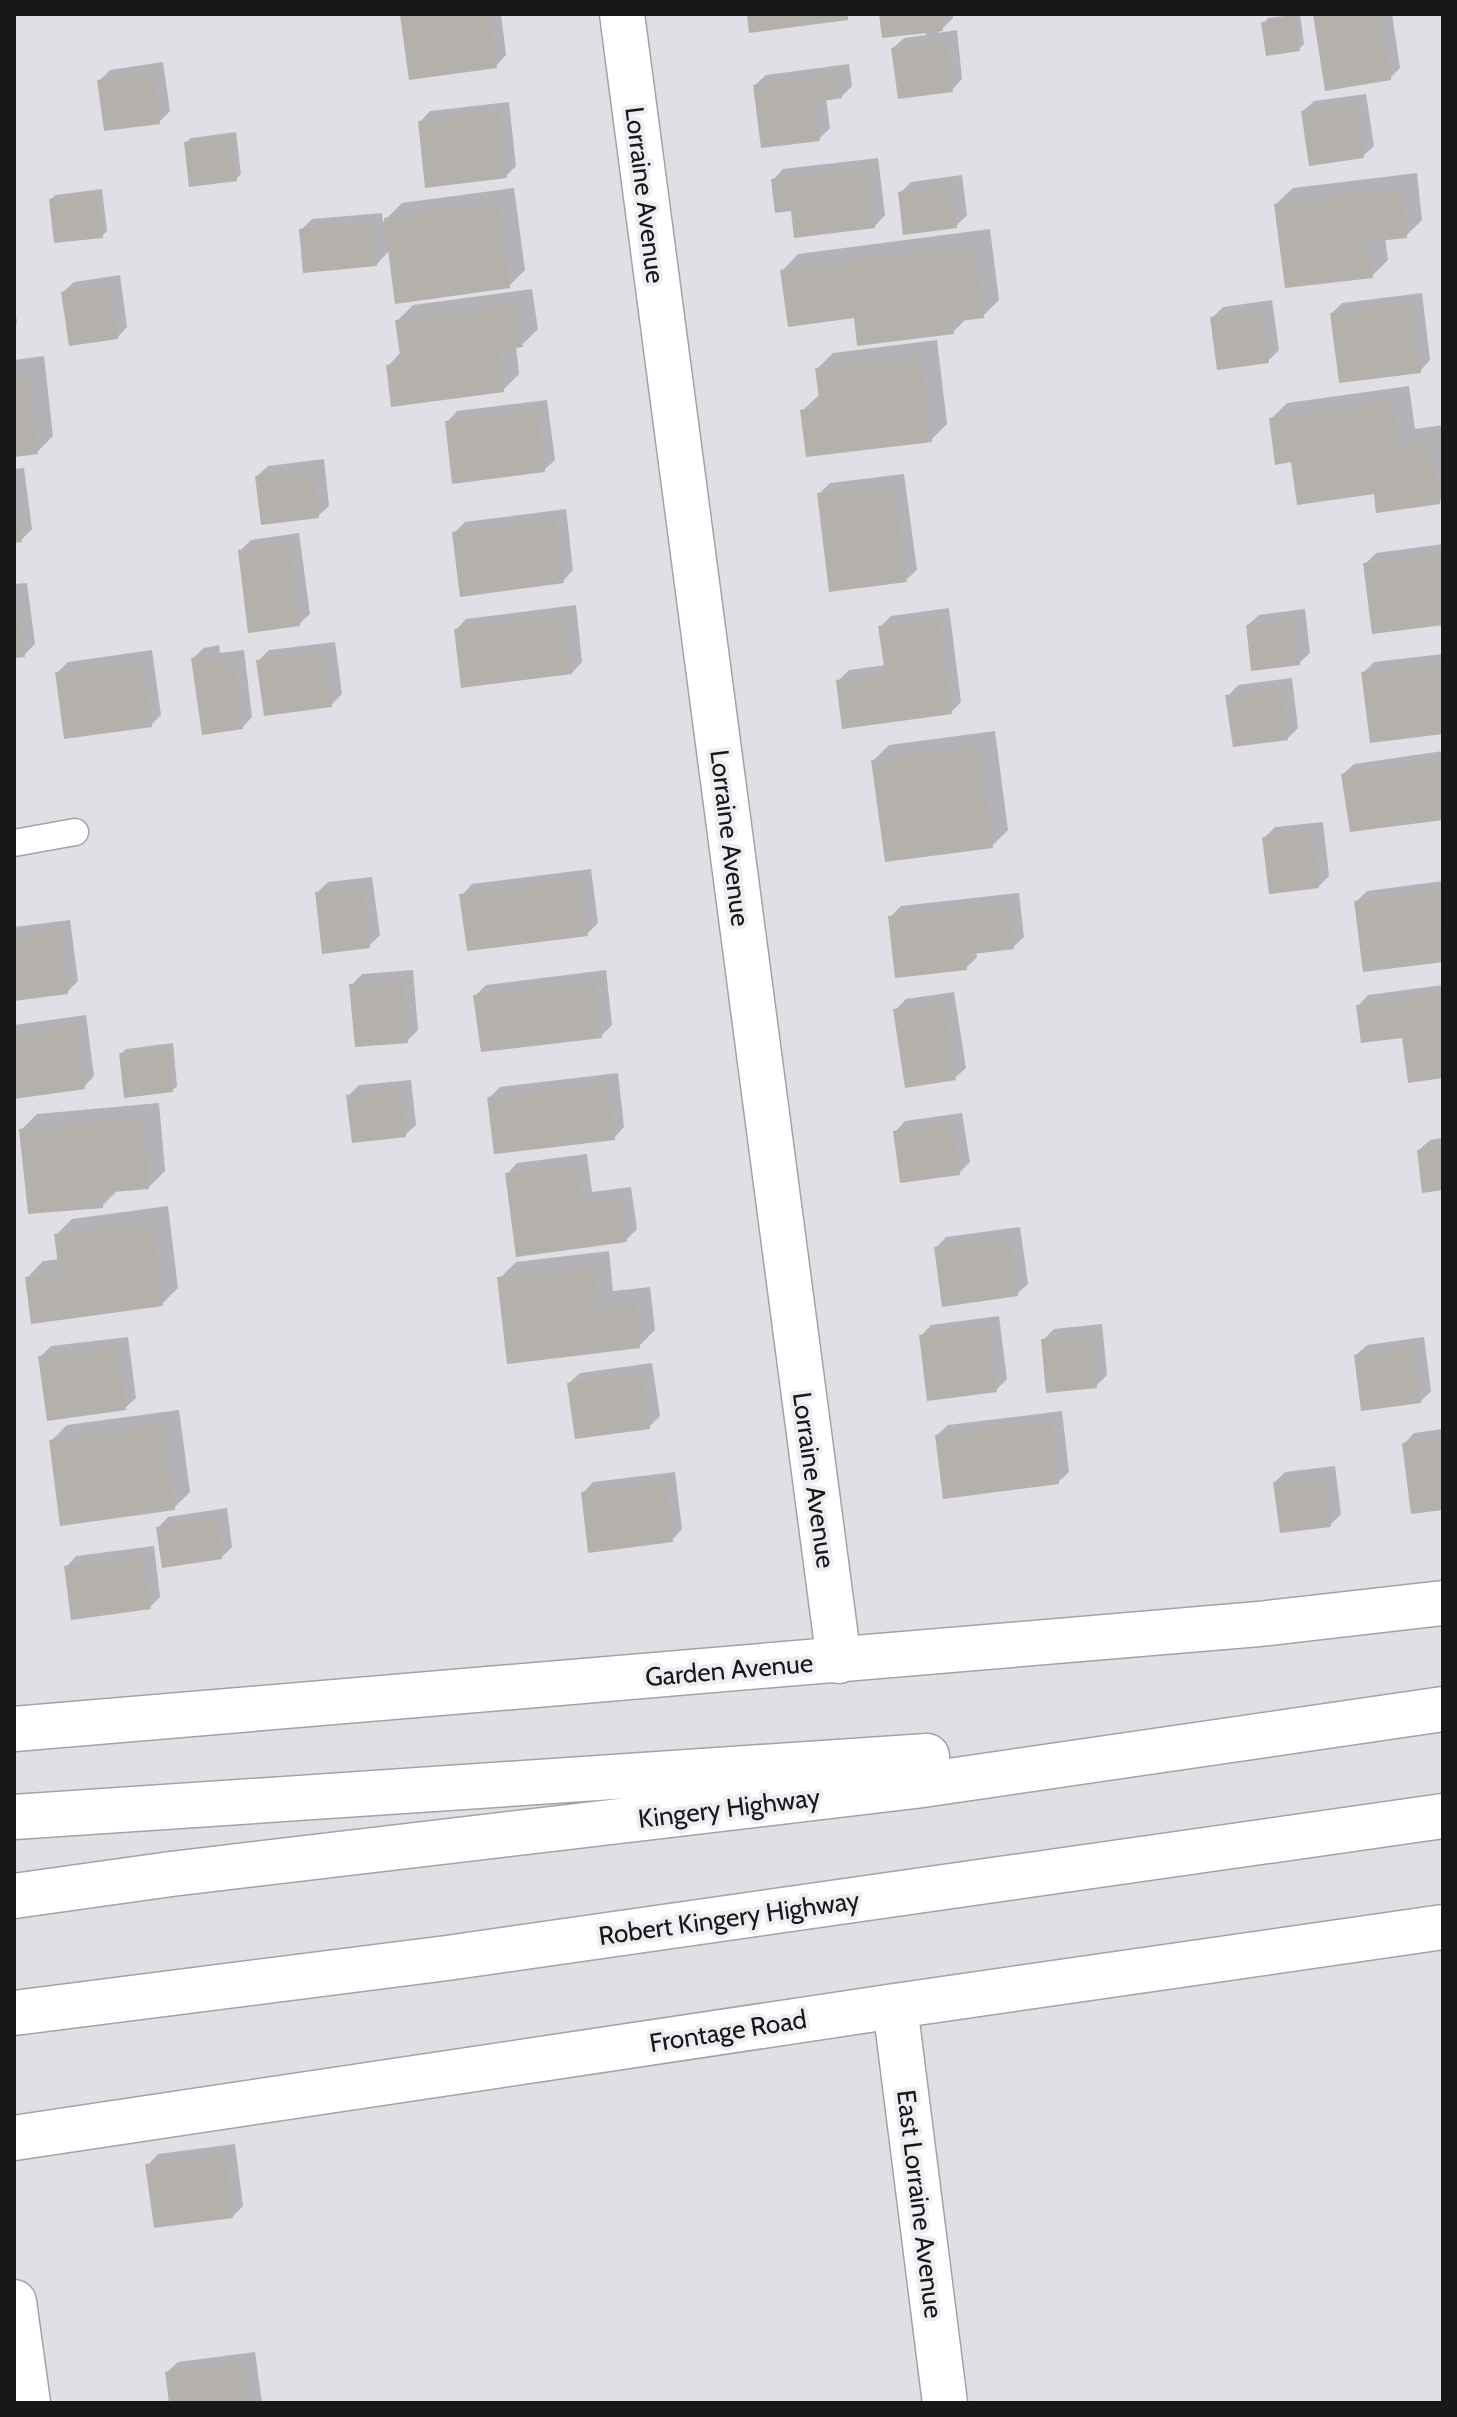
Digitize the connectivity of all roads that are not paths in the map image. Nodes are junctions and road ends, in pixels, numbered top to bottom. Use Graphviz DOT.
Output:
graph roads {
  1 [pos="622,14"];
  2 [pos="75,832"];
  3 [pos="14,843"];
  4 [pos="1443,1603"];
  5 [pos="839,1661"];
  6 [pos="1443,1709"];
  7 [pos="14,1729"];
  8 [pos="1276,1733"];
  9 [pos="1443,1816"];
  10 [pos="14,1817"];
  11 [pos="14,1896"];
  12 [pos="1443,1927"];
  13 [pos="447,1958"];
  14 [pos="895,2006"];
  15 [pos="14,2013"];
  16 [pos="14,2035"];
  17 [pos="14,2138"];
  18 [pos="14,2302"];
  19 [pos="28,2403"];
  20 [pos="945,2403"];
  1 -- 5 [label="main road, Lorraine Avenue"];
  2 -- 3 [label="lane"];
  4 -- 5 [label="main road, Garden Avenue"];
  5 -- 7 [label="main road, Garden Avenue"];
  6 -- 8 [label="main road, Kingery Highway"];
  8 -- 10 [label="main road"];
  8 -- 11 [label="main road, Kingery Highway"];
  9 -- 13 [label="main road, Robert Kingery Highway"];
  12 -- 14 [label="main road, Frontage Road"];
  13 -- 15 [label="main road, Robert Kingery Highway"];
  13 -- 16 [label="main road"];
  14 -- 17 [label="main road, Frontage Road"];
  14 -- 20 [label="main road, East Lorraine Avenue"];
  18 -- 19 [label="main road"];
}
